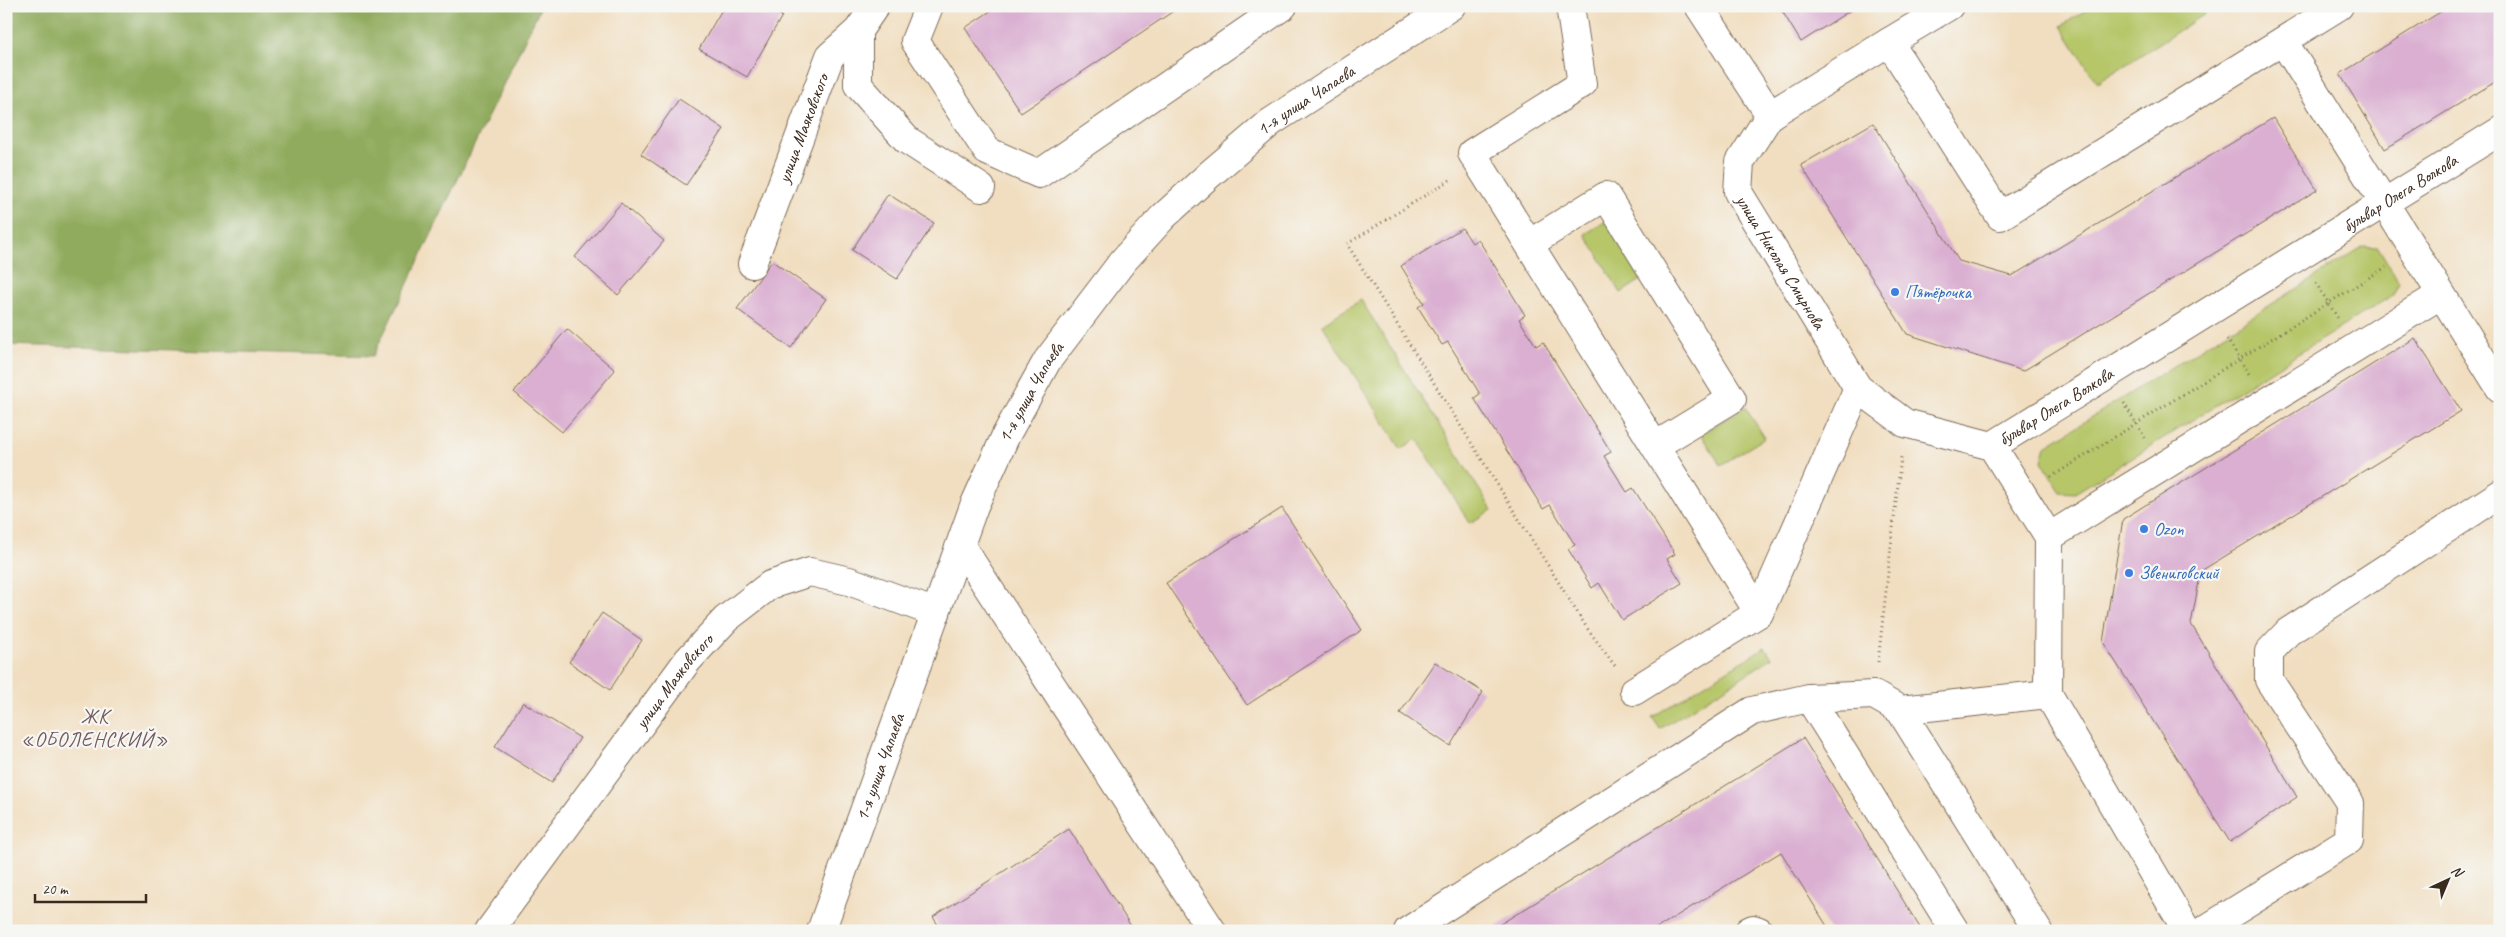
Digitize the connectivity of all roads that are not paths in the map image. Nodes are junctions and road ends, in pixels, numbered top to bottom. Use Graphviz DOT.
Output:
graph roads {
  1 [pos="875,6"];
  2 [pos="929,6"];
  3 [pos="1283,6"];
  4 [pos="1451,6"];
  5 [pos="1570,6"];
  6 [pos="1699,6"];
  7 [pos="1949,6"];
  8 [pos="2339,6"];
  9 [pos="858,31"];
  10 [pos="2283,41"];
  11 [pos="1889,42"];
  12 [pos="1770,115"];
  13 [pos="2500,131"];
  14 [pos="980,188"];
  15 [pos="2383,203"];
  16 [pos="1530,244"];
  17 [pos="752,264"];
  18 [pos="2440,295"];
  19 [pos="1858,388"];
  20 [pos="2500,388"];
  21 [pos="1655,446"];
  22 [pos="1992,446"];
  23 [pos="2500,494"];
  24 [pos="2049,537"];
  25 [pos="961,546"];
  26 [pos="936,613"];
  27 [pos="1759,613"];
  28 [pos="1634,691"];
  29 [pos="2048,694"];
  30 [pos="1809,698"];
  31 [pos="1900,710"];
  32 [pos="489,931"];
  33 [pos="821,931"];
  34 [pos="1212,931"];
  35 [pos="1408,931"];
  36 [pos="1750,931"];
  37 [pos="1759,931"];
  38 [pos="1955,931"];
  39 [pos="2038,931"];
  40 [pos="2187,931"];
  41 [pos="2203,931"];
  1 -- 9 [label="street, улица Маяковского"];
  2 -- 3 [label="street"];
  4 -- 25 [label="street, 1-я улица Чапаева"];
  5 -- 16 [label="street"];
  6 -- 12 [label="street"];
  7 -- 11 [label="street"];
  8 -- 10 [label="street"];
  9 -- 14 [label="street"];
  9 -- 17 [label="street, улица Маяковского"];
  10 -- 11 [label="street"];
  10 -- 15 [label="street"];
  11 -- 12 [label="street"];
  12 -- 19 [label="street, улица Николая Смирнова"];
  13 -- 15 [label="street, бульвар Олега Волкова"];
  15 -- 18 [label="street"];
  15 -- 22 [label="street, бульвар Олега Волкова"];
  16 -- 21 [label="street"];
  16 -- 21 [label="street"];
  18 -- 20 [label="street"];
  18 -- 24 [label="street"];
  19 -- 22 [label="street, улица Николая Смирнова"];
  19 -- 27 [label="street"];
  21 -- 27 [label="street"];
  22 -- 24 [label="street, бульвар Олега Волкова"];
  23 -- 41 [label="street"];
  24 -- 29 [label="street"];
  25 -- 26 [label="street, 1-я улица Чапаева"];
  25 -- 34 [label="street"];
  26 -- 32 [label="street, улица Маяковского"];
  26 -- 33 [label="street, 1-я улица Чапаева"];
  27 -- 28 [label="street"];
  29 -- 31 [label="street"];
  29 -- 40 [label="street"];
  30 -- 31 [label="street"];
  30 -- 35 [label="street"];
  30 -- 38 [label="street"];
  31 -- 39 [label="street"];
  36 -- 37 [label="street"];
}
